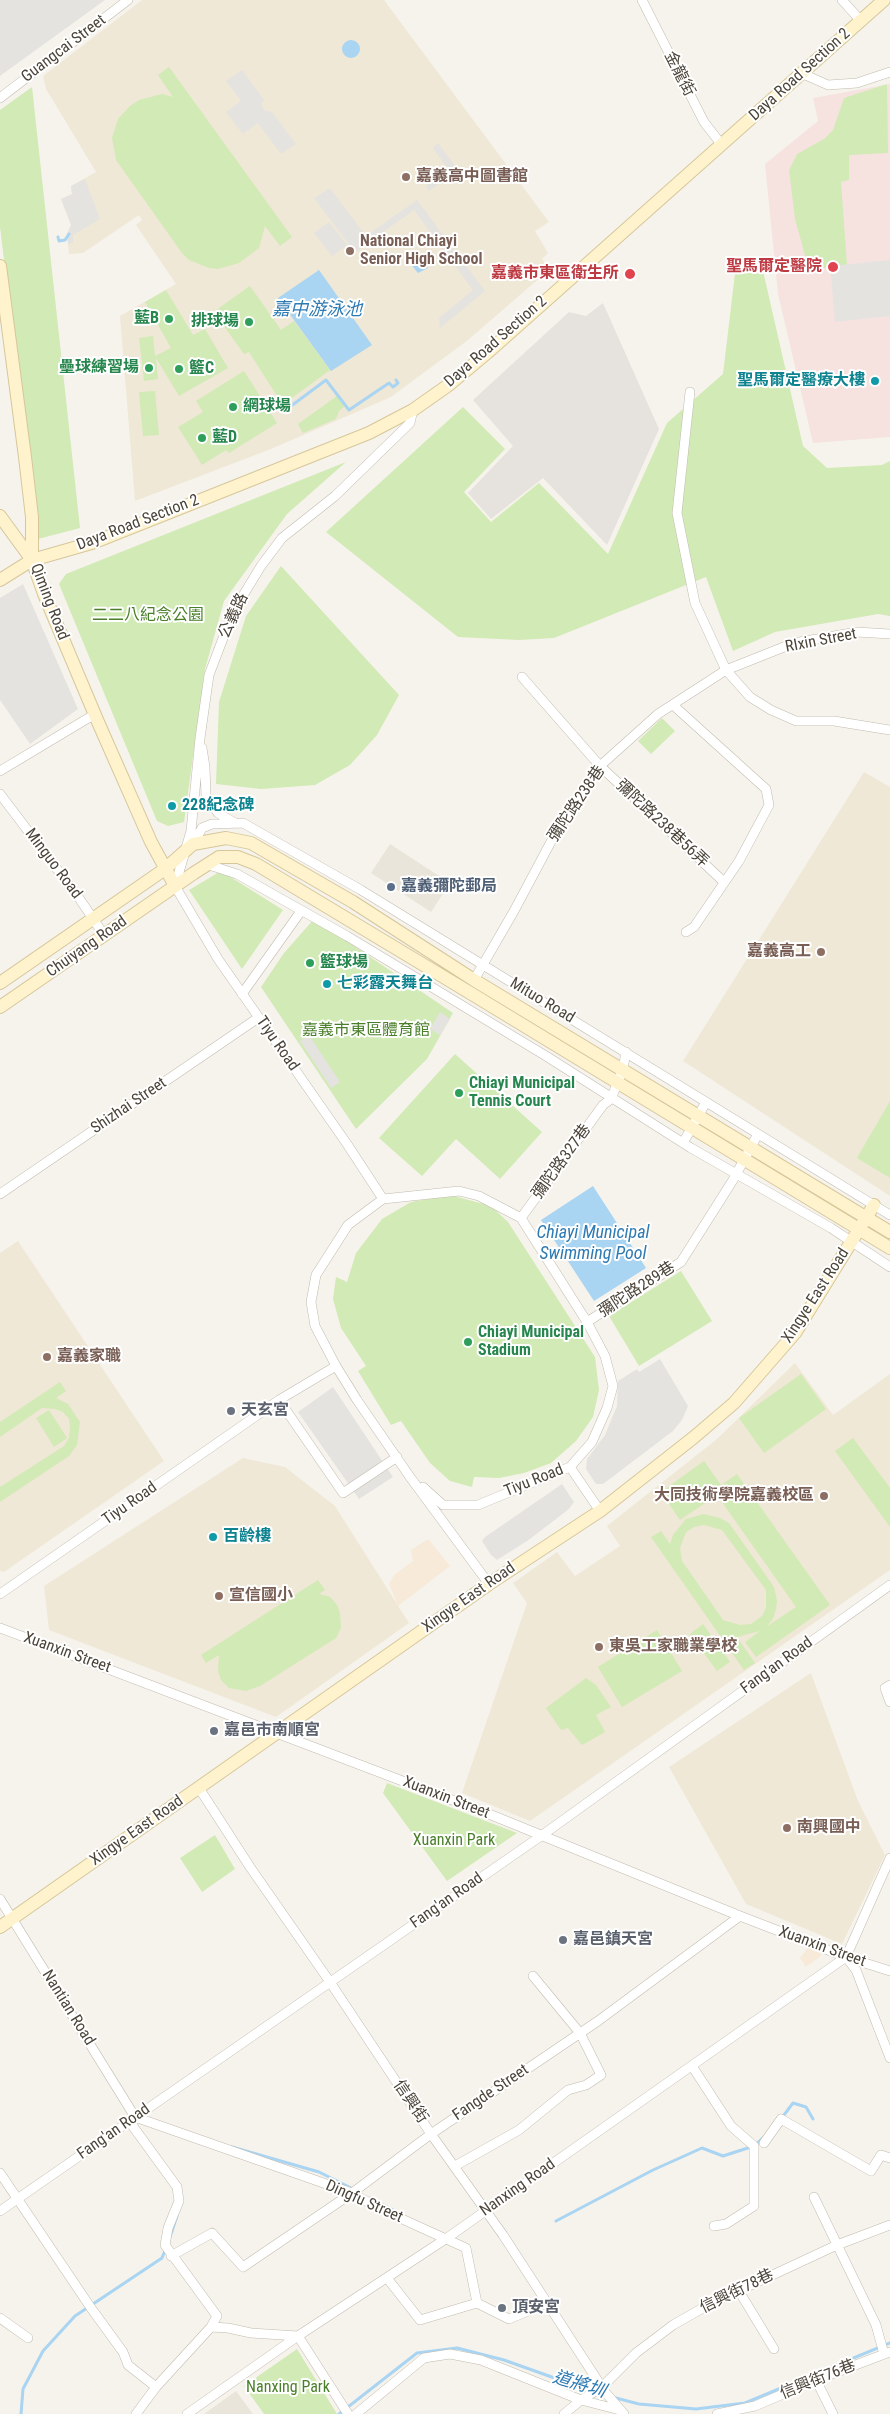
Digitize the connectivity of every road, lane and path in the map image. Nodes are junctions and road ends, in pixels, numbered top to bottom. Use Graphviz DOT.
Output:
graph roads {
  1 [pos="128,0"];
  2 [pos="642,0"];
  3 [pos="842,0"];
  4 [pos="884,0"];
  5 [pos="861,21"];
  6 [pos="890,72"];
  7 [pos="803,74"];
  8 [pos="0,98"];
  9 [pos="721,144"];
  10 [pos="0,266"];
  11 [pos="690,392"];
  12 [pos="413,410"];
  13 [pos="0,516"];
  14 [pos="32,560"];
  15 [pos="0,580"];
  16 [pos="890,634"];
  17 [pos="726,670"];
  18 [pos="522,677"];
  19 [pos="673,705"];
  20 [pos="95,714"];
  21 [pos="890,730"];
  22 [pos="200,738"];
  23 [pos="600,766"];
  24 [pos="0,771"];
  25 [pos="0,794"];
  26 [pos="236,824"];
  27 [pos="189,848"];
  28 [pos="209,865"];
  29 [pos="165,869"];
  30 [pos="724,882"];
  31 [pos="174,886"];
  32 [pos="301,911"];
  33 [pos="93,919"];
  34 [pos="686,932"];
  35 [pos="104,935"];
  36 [pos="482,964"];
  37 [pos="474,980"];
  38 [pos="0,982"];
  39 [pos="242,994"];
  40 [pos="0,1007"];
  41 [pos="258,1018"];
  42 [pos="626,1052"];
  43 [pos="624,1069"];
  44 [pos="618,1084"];
  45 [pos="611,1098"];
  46 [pos="706,1102"];
  47 [pos="699,1114"];
  48 [pos="692,1127"];
  49 [pos="758,1134"];
  50 [pos="683,1143"];
  51 [pos="751,1147"];
  52 [pos="744,1159"];
  53 [pos="734,1177"];
  54 [pos="0,1194"];
  55 [pos="383,1199"];
  56 [pos="874,1205"];
  57 [pos="890,1215"];
  58 [pos="867,1217"];
  59 [pos="521,1218"];
  60 [pos="860,1230"];
  61 [pos="890,1232"];
  62 [pos="852,1242"];
  63 [pos="890,1248"];
  64 [pos="890,1267"];
  65 [pos="587,1322"];
  66 [pos="336,1366"];
  67 [pos="279,1400"];
  68 [pos="397,1457"];
  69 [pos="570,1467"];
  70 [pos="410,1477"];
  71 [pos="600,1511"];
  72 [pos="489,1584"];
  73 [pos="890,1585"];
  74 [pos="0,1594"];
  75 [pos="0,1628"];
  76 [pos="890,1685"];
  77 [pos="890,1702"];
  78 [pos="277,1733"];
  79 [pos="199,1788"];
  80 [pos="541,1836"];
  81 [pos="890,1858"];
  82 [pos="0,1899"];
  83 [pos="740,1916"];
  84 [pos="13,1918"];
  85 [pos="0,1927"];
  86 [pos="846,1957"];
  87 [pos="890,1971"];
  88 [pos="533,1976"];
  89 [pos="330,1982"];
  90 [pos="580,2033"];
  91 [pos="890,2058"];
  92 [pos="692,2066"];
  93 [pos="132,2119"];
  94 [pos="431,2134"];
  95 [pos="764,2142"];
  96 [pos="890,2158"];
  97 [pos="455,2166"];
  98 [pos="0,2173"];
  99 [pos="352,2193"];
  100 [pos="814,2198"];
  101 [pos="17,2199"];
  102 [pos="0,2211"];
  103 [pos="486,2211"];
  104 [pos="890,2225"];
  105 [pos="714,2226"];
  106 [pos="447,2238"];
  107 [pos="837,2245"];
  108 [pos="172,2256"];
  109 [pos="387,2278"];
  110 [pos="739,2291"];
  111 [pos="477,2303"];
  112 [pos="547,2303"];
  113 [pos="0,2318"];
  114 [pos="211,2327"];
  115 [pos="298,2336"];
  116 [pos="28,2338"];
  117 [pos="774,2349"];
  118 [pos="887,2353"];
  119 [pos="816,2380"];
  120 [pos="156,2387"];
  121 [pos="598,2390"];
  122 [pos="581,2400"];
  123 [pos="619,2409"];
  124 [pos="136,2414"];
  125 [pos="187,2414"];
  126 [pos="348,2414"];
  127 [pos="356,2414"];
  128 [pos="564,2414"];
  129 [pos="718,2414"];
  130 [pos="833,2414"];
  1 -- 8 [label="street, Guangcai Street"];
  2 -- 9 [label="street, 金龍街"];
  3 -- 5 [label="street"];
  4 -- 5 [label="street, Daya Road Section 2"];
  5 -- 7 [label="street, Daya Road Section 2"];
  6 -- 7 [label="street"];
  7 -- 9 [label="street, Daya Road Section 2"];
  9 -- 12 [label="street, Daya Road Section 2"];
  10 -- 14 [label="street, Qiming Road"];
  11 -- 17 [label="street"];
  12 -- 14 [label="street, Daya Road Section 2"];
  12 -- 22 [label="street, 公義路"];
  13 -- 14 [label="street"];
  14 -- 15 [label="street, Daya Road Section 2"];
  14 -- 20 [label="street, Qiming Road"];
  16 -- 17 [label="street, RIxin Street"];
  17 -- 19 [label="street, 彌陀路238巷"];
  17 -- 21 [label="street"];
  18 -- 23 [label="street, 彌陀路238巷56弄"];
  19 -- 23 [label="street, 彌陀路238巷"];
  19 -- 30 [label="street"];
  20 -- 24 [label="street"];
  20 -- 29 [label="street, Qiming Road"];
  22 -- 26 [label="street"];
  22 -- 27 [label="street, 公義路"];
  23 -- 30 [label="street, 彌陀路238巷56弄"];
  23 -- 36 [label="street, 彌陀路238巷"];
  25 -- 33 [label="street, Minguo Road"];
  26 -- 27 [label="street, Mituo Road"];
  26 -- 36 [label="street, Mituo Road"];
  27 -- 29 [label="street, Mituo Road"];
  27 -- 31 [label="street, 公義路"];
  27 -- 37 [label="street, Mituo Road"];
  28 -- 31 [label="street, Mituo Road"];
  28 -- 32 [label="street"];
  28 -- 44 [label="street, Mituo Road"];
  29 -- 31 [label="street, Qiming Road"];
  29 -- 33 [label="street, Chuiyang Road"];
  30 -- 34 [label="street"];
  31 -- 35 [label="street, Chuiyang Road"];
  31 -- 39 [label="street, Tiyu Road"];
  32 -- 39 [label="street"];
  32 -- 45 [label="street"];
  33 -- 35 [label="street, Minguo Road"];
  33 -- 38 [label="street, Chuiyang Road"];
  35 -- 40 [label="street, Chuiyang Road"];
  36 -- 37 [label="street, 彌陀路238巷"];
  36 -- 42 [label="street, Mituo Road"];
  37 -- 43 [label="street, Mituo Road"];
  39 -- 41 [label="street, Tiyu Road"];
  41 -- 54 [label="street, Shizhai Street"];
  41 -- 55 [label="street, Tiyu Road"];
  42 -- 43 [label="street, 彌陀路327巷"];
  42 -- 46 [label="street, Mituo Road"];
  43 -- 44 [label="street, 彌陀路327巷"];
  43 -- 47 [label="street, Mituo Road"];
  44 -- 45 [label="street, 彌陀路327巷"];
  44 -- 48 [label="street, Mituo Road"];
  45 -- 50 [label="street"];
  45 -- 59 [label="street, 彌陀路327巷"];
  46 -- 47 [label="street"];
  46 -- 49 [label="street, Mituo Road"];
  47 -- 48 [label="street"];
  47 -- 51 [label="street, Mituo Road"];
  48 -- 50 [label="street"];
  48 -- 52 [label="street, Mituo Road"];
  49 -- 51 [label="street, 彌陀路289巷"];
  49 -- 56 [label="street, Mituo Road"];
  50 -- 53 [label="street"];
  51 -- 52 [label="street, 彌陀路289巷"];
  51 -- 58 [label="street, Mituo Road"];
  52 -- 53 [label="street, 彌陀路289巷"];
  52 -- 60 [label="street, Mituo Road"];
  53 -- 62 [label="street"];
  53 -- 65 [label="street, 彌陀路289巷"];
  55 -- 59 [label="street, Tiyu Road"];
  55 -- 66 [label="street, Tiyu Road"];
  56 -- 57 [label="street, Mituo Road"];
  56 -- 58 [label="street, Xingye East Road"];
  58 -- 60 [label="street, Xingye East Road"];
  58 -- 61 [label="street, Mituo Road"];
  59 -- 65 [label="street, Tiyu Road"];
  60 -- 62 [label="street, Xingye East Road"];
  60 -- 63 [label="street, Mituo Road"];
  62 -- 64 [label="street"];
  62 -- 71 [label="street, Xingye East Road"];
  65 -- 69 [label="street, Tiyu Road"];
  66 -- 67 [label="street, Tiyu Road"];
  66 -- 68 [label="street, Tiyu Road"];
  67 -- 68 [label="street"];
  67 -- 74 [label="street, Tiyu Road"];
  68 -- 70 [label="street, Tiyu Road"];
  69 -- 70 [label="street, Tiyu Road"];
  69 -- 71 [label="street"];
  70 -- 72 [label="street, Tiyu Road"];
  71 -- 72 [label="street, Xingye East Road"];
  72 -- 78 [label="street, Xingye East Road"];
  73 -- 80 [label="street, Fang'an Road"];
  75 -- 78 [label="street, Xuanxin Street"];
  76 -- 77 [label="street"];
  78 -- 79 [label="street, Xingye East Road"];
  78 -- 80 [label="street, Xuanxin Street"];
  79 -- 84 [label="street, Xingye East Road"];
  79 -- 89 [label="street, 信興街"];
  80 -- 83 [label="street, Xuanxin Street"];
  80 -- 89 [label="street, Fang'an Road"];
  81 -- 86 [label="street"];
  82 -- 84 [label="street, Nantian Road"];
  83 -- 86 [label="street, Xuanxin Street"];
  83 -- 90 [label="street, Fangde Street"];
  84 -- 85 [label="street, Xingye East Road"];
  84 -- 93 [label="street, Nantian Road"];
  86 -- 87 [label="street, Xuanxin Street"];
  86 -- 91 [label="street"];
  86 -- 92 [label="street, Nanxing Road"];
  88 -- 90 [label="street"];
  89 -- 93 [label="street, Fang'an Road"];
  89 -- 94 [label="street, 信興街"];
  90 -- 94 [label="street, Fangde Street"];
  90 -- 97 [label="street"];
  92 -- 103 [label="street, Nanxing Road"];
  92 -- 105 [label="street"];
  93 -- 99 [label="street, Dingfu Street"];
  93 -- 101 [label="street, Fang'an Road"];
  93 -- 108 [label="street, Nantian Road"];
  94 -- 97 [label="street, 信興街"];
  94 -- 99 [label="street, Fangde Street"];
  95 -- 96 [label="street"];
  97 -- 103 [label="street, 信興街"];
  98 -- 101 [label="street"];
  99 -- 106 [label="street, Dingfu Street"];
  99 -- 108 [label="street, Fangde Street"];
  100 -- 107 [label="street"];
  101 -- 102 [label="street, Fang'an Road"];
  101 -- 120 [label="street"];
  103 -- 106 [label="street, Nanxing Road"];
  103 -- 112 [label="street, 信興街"];
  104 -- 107 [label="street, 信興街78巷"];
  106 -- 109 [label="street, Nanxing Road"];
  106 -- 111 [label="street, Dingfu Street"];
  107 -- 110 [label="street, 信興街78巷"];
  107 -- 118 [label="street"];
  108 -- 114 [label="street"];
  109 -- 111 [label="street"];
  109 -- 115 [label="street, Nanxing Road"];
  110 -- 117 [label="street"];
  110 -- 121 [label="street, 信興街78巷"];
  111 -- 112 [label="street"];
  112 -- 121 [label="street, 信興街"];
  113 -- 116 [label="street"];
  114 -- 115 [label="street"];
  114 -- 120 [label="street"];
  115 -- 125 [label="street, Nanxing Road"];
  115 -- 126 [label="street"];
  118 -- 119 [label="street, 信興街76巷"];
  119 -- 129 [label="street, 信興街76巷"];
  119 -- 130 [label="street"];
  120 -- 124 [label="street"];
  121 -- 122 [label="street, 信興街78巷"];
  121 -- 123 [label="street, 信興街"];
  122 -- 123 [label="street"];
  122 -- 127 [label="street"];
  122 -- 128 [label="street, 信興街78巷"];
}
